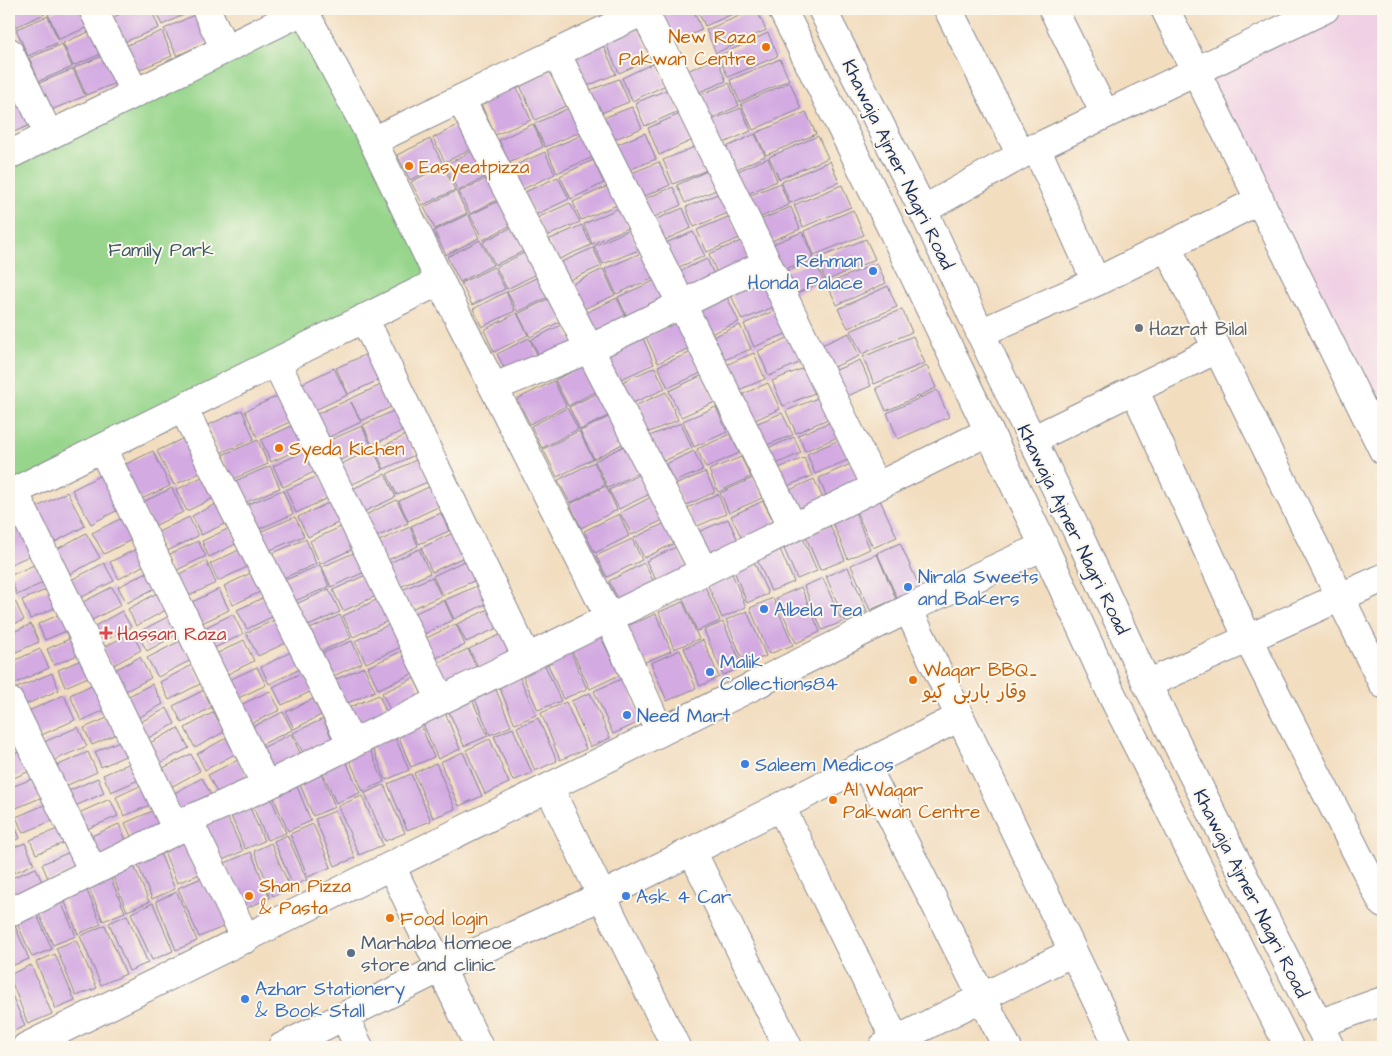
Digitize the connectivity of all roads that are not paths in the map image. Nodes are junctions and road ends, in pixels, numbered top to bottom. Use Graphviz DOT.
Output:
graph roads {
  1 [pos="93,9"];
  2 [pos="206,9"];
  3 [pos="305,9"];
  4 [pos="782,9"];
  5 [pos="822,9"];
  6 [pos="948,9"];
  7 [pos="1053,9"];
  8 [pos="1165,9"];
  9 [pos="1325,9"];
  10 [pos="646,10"];
  11 [pos="1281,18"];
  12 [pos="225,49"];
  13 [pos="9,52"];
  14 [pos="556,53"];
  15 [pos="1195,69"];
  16 [pos="135,93"];
  17 [pos="460,100"];
  18 [pos="1105,114"];
  19 [pos="49,135"];
  20 [pos="373,141"];
  21 [pos="1029,151"];
  22 [pos="9,155"];
  23 [pos="1260,200"];
  24 [pos="923,210"];
  25 [pos="1167,247"];
  26 [pos="768,263"];
  27 [pos="440,281"];
  28 [pos="1096,282"];
  29 [pos="682,305"];
  30 [pos="364,318"];
  31 [pos="980,333"];
  32 [pos="589,349"];
  33 [pos="1217,349"];
  34 [pos="276,362"];
  35 [pos="996,366"];
  36 [pos="964,382"];
  37 [pos="494,387"];
  38 [pos="1134,389"];
  39 [pos="183,408"];
  40 [pos="988,432"];
  41 [pos="1032,440"];
  42 [pos="102,448"];
  43 [pos="1383,450"];
  44 [pos="876,486"];
  45 [pos="12,492"];
  46 [pos="793,527"];
  47 [pos="1044,546"];
  48 [pos="704,571"];
  49 [pos="1383,578"];
  50 [pos="1340,598"];
  51 [pos="908,609"];
  52 [pos="1116,615"];
  53 [pos="609,617"];
  54 [pos="1084,633"];
  55 [pos="1248,639"];
  56 [pos="527,658"];
  57 [pos="1147,684"];
  58 [pos="1383,684"];
  59 [pos="441,700"];
  60 [pos="9,702"];
  61 [pos="960,717"];
  62 [pos="660,732"];
  63 [pos="352,744"];
  64 [pos="865,764"];
  65 [pos="266,786"];
  66 [pos="549,788"];
  67 [pos="780,807"];
  68 [pos="182,825"];
  69 [pos="692,851"];
  70 [pos="391,866"];
  71 [pos="93,872"];
  72 [pos="602,896"];
  73 [pos="1383,904"];
  74 [pos="9,913"];
  75 [pos="246,939"];
  76 [pos="1073,952"];
  77 [pos="441,968"];
  78 [pos="982,997"];
  79 [pos="1383,1001"];
  80 [pos="344,1016"];
  81 [pos="1324,1036"];
  82 [pos="893,1045"];
  83 [pos="26,1047"];
  84 [pos="282,1047"];
  85 [pos="360,1047"];
  86 [pos="479,1047"];
  87 [pos="676,1047"];
  88 [pos="788,1047"];
  89 [pos="1007,1047"];
  90 [pos="1119,1047"];
  91 [pos="1289,1047"];
  1 -- 16 [label="street"];
  2 -- 12 [label="street"];
  3 -- 12 [label="street"];
  3 -- 20 [label="street"];
  4 -- 36 [label="street, Khawaja Ajmer Nagri Road"];
  5 -- 24 [label="street, Khawaja Ajmer Nagri Road"];
  6 -- 21 [label="street"];
  7 -- 18 [label="street"];
  8 -- 15 [label="street"];
  9 -- 11 [label="street"];
  10 -- 14 [label="street"];
  10 -- 26 [label="street"];
  11 -- 15 [label="street"];
  12 -- 16 [label="street"];
  13 -- 19 [label="street"];
  14 -- 17 [label="street"];
  14 -- 29 [label="street"];
  15 -- 18 [label="street"];
  15 -- 23 [label="street"];
  16 -- 19 [label="street"];
  17 -- 20 [label="street"];
  17 -- 32 [label="street"];
  18 -- 21 [label="street"];
  19 -- 22 [label="street"];
  20 -- 27 [label="street"];
  21 -- 24 [label="street"];
  21 -- 28 [label="street"];
  23 -- 25 [label="street"];
  23 -- 43 [label="street"];
  24 -- 31 [label="street, Khawaja Ajmer Nagri Road"];
  25 -- 28 [label="street"];
  25 -- 33 [label="street"];
  26 -- 29 [label="street"];
  26 -- 44 [label="street"];
  27 -- 30 [label="street"];
  27 -- 37 [label="street"];
  28 -- 31 [label="street"];
  29 -- 32 [label="street"];
  29 -- 46 [label="street"];
  30 -- 34 [label="street"];
  30 -- 56 [label="street"];
  31 -- 35 [label="street, Khawaja Ajmer Nagri Road"];
  32 -- 37 [label="street"];
  32 -- 48 [label="street"];
  33 -- 38 [label="street"];
  33 -- 50 [label="street"];
  34 -- 39 [label="street"];
  34 -- 59 [label="street"];
  35 -- 36 [label="street"];
  35 -- 41 [label="street, Khawaja Ajmer Nagri Road"];
  36 -- 40 [label="street, Khawaja Ajmer Nagri Road"];
  37 -- 53 [label="street"];
  38 -- 41 [label="street"];
  38 -- 55 [label="street"];
  39 -- 42 [label="street"];
  39 -- 63 [label="street"];
  40 -- 44 [label="street"];
  40 -- 47 [label="street, Khawaja Ajmer Nagri Road"];
  41 -- 52 [label="street, Khawaja Ajmer Nagri Road"];
  42 -- 45 [label="street"];
  42 -- 65 [label="street"];
  44 -- 46 [label="street"];
  45 -- 68 [label="street"];
  46 -- 48 [label="street"];
  47 -- 51 [label="street"];
  47 -- 54 [label="street, Khawaja Ajmer Nagri Road"];
  48 -- 53 [label="street"];
  49 -- 50 [label="street"];
  50 -- 55 [label="street"];
  50 -- 58 [label="street"];
  51 -- 61 [label="street"];
  51 -- 62 [label="street"];
  52 -- 54 [label="street"];
  52 -- 57 [label="street, Khawaja Ajmer Nagri Road"];
  53 -- 56 [label="street"];
  53 -- 62 [label="street"];
  54 -- 91 [label="street, Khawaja Ajmer Nagri Road"];
  55 -- 57 [label="street"];
  55 -- 73 [label="street"];
  56 -- 59 [label="street"];
  57 -- 81 [label="street, Khawaja Ajmer Nagri Road"];
  59 -- 63 [label="street"];
  60 -- 71 [label="street"];
  61 -- 64 [label="street"];
  61 -- 76 [label="street"];
  62 -- 66 [label="street"];
  63 -- 65 [label="street"];
  64 -- 67 [label="street"];
  64 -- 78 [label="street"];
  65 -- 68 [label="street"];
  66 -- 70 [label="street"];
  66 -- 72 [label="street"];
  67 -- 69 [label="street"];
  67 -- 82 [label="street"];
  68 -- 71 [label="street"];
  68 -- 75 [label="street"];
  69 -- 72 [label="street"];
  69 -- 88 [label="street"];
  70 -- 75 [label="street"];
  70 -- 77 [label="street"];
  71 -- 74 [label="street"];
  72 -- 77 [label="street"];
  72 -- 87 [label="street"];
  75 -- 83 [label="street"];
  76 -- 78 [label="street"];
  76 -- 90 [label="street"];
  77 -- 80 [label="street"];
  77 -- 86 [label="street"];
  78 -- 82 [label="street"];
  78 -- 89 [label="street"];
  79 -- 81 [label="street"];
  80 -- 84 [label="street"];
  80 -- 85 [label="street"];
}
